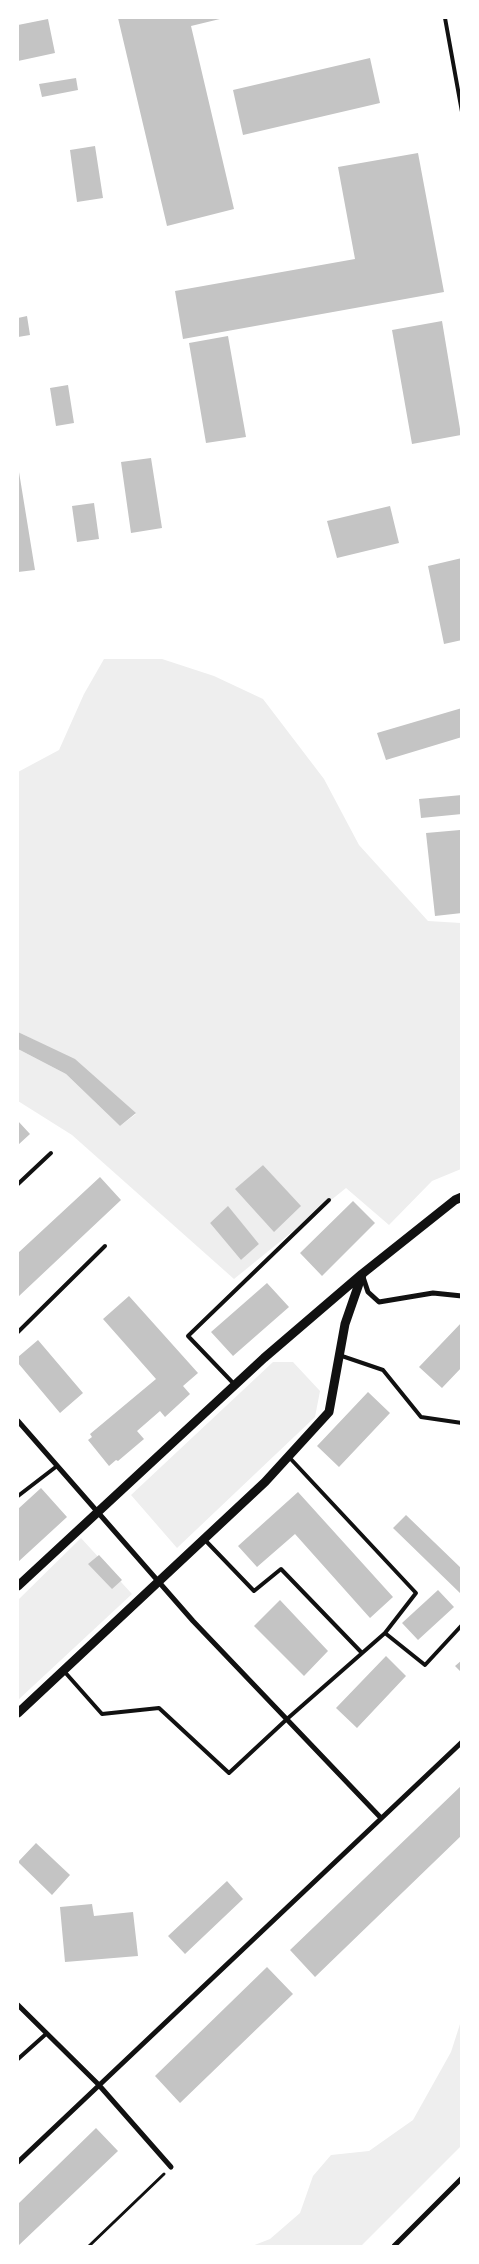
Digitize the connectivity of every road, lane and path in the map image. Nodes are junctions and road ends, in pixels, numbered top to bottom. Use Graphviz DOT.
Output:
graph roads {
  1 [pos="445,18"];
  2 [pos="462,112"];
  3 [pos="51,1153"];
  4 [pos="18,1184"];
  5 [pos="462,1197"];
  6 [pos="329,1200"];
  7 [pos="105,1246"];
  8 [pos="362,1274"];
  9 [pos="462,1296"];
  10 [pos="18,1332"];
  11 [pos="339,1355"];
  12 [pos="235,1385"];
  13 [pos="18,1421"];
  14 [pos="462,1423"];
  15 [pos="288,1456"];
  16 [pos="56,1466"];
  17 [pos="18,1496"];
  18 [pos="98,1511"];
  19 [pos="204,1540"];
  20 [pos="159,1581"];
  21 [pos="18,1586"];
  22 [pos="462,1625"];
  23 [pos="385,1633"];
  24 [pos="362,1653"];
  25 [pos="64,1670"];
  26 [pos="18,1713"];
  27 [pos="287,1719"];
  28 [pos="462,1742"];
  29 [pos="381,1818"];
  30 [pos="18,2006"];
  31 [pos="46,2034"];
  32 [pos="18,2060"];
  33 [pos="98,2084"];
  34 [pos="18,2162"];
  35 [pos="171,2167"];
  36 [pos="462,2178"];
  37 [pos="89,2246"];
  38 [pos="394,2246"];
  1 -- 2 [label="lane"];
  3 -- 4 [label="lane"];
  5 -- 8 [label="street"];
  6 -- 12 [label="lane"];
  7 -- 10 [label="lane"];
  8 -- 9 [label="street"];
  8 -- 11 [label="street"];
  8 -- 12 [label="street"];
  11 -- 14 [label="lane"];
  11 -- 15 [label="street"];
  12 -- 18 [label="street"];
  13 -- 16 [label="street"];
  15 -- 19 [label="street"];
  15 -- 23 [label="lane"];
  16 -- 17 [label="lane"];
  16 -- 18 [label="street"];
  18 -- 20 [label="street"];
  18 -- 21 [label="street"];
  19 -- 20 [label="street"];
  19 -- 24 [label="lane"];
  20 -- 25 [label="street"];
  20 -- 27 [label="street"];
  22 -- 23 [label="lane"];
  23 -- 24 [label="lane"];
  24 -- 27 [label="lane"];
  25 -- 26 [label="street"];
  25 -- 27 [label="lane"];
  27 -- 29 [label="street"];
  28 -- 29 [label="street"];
  29 -- 33 [label="street"];
  30 -- 31 [label="street"];
  31 -- 32 [label="lane"];
  31 -- 33 [label="street"];
  33 -- 34 [label="street"];
  33 -- 35 [label="street"];
  35 -- 37 [label="path"];
  36 -- 38 [label="street"];
}
